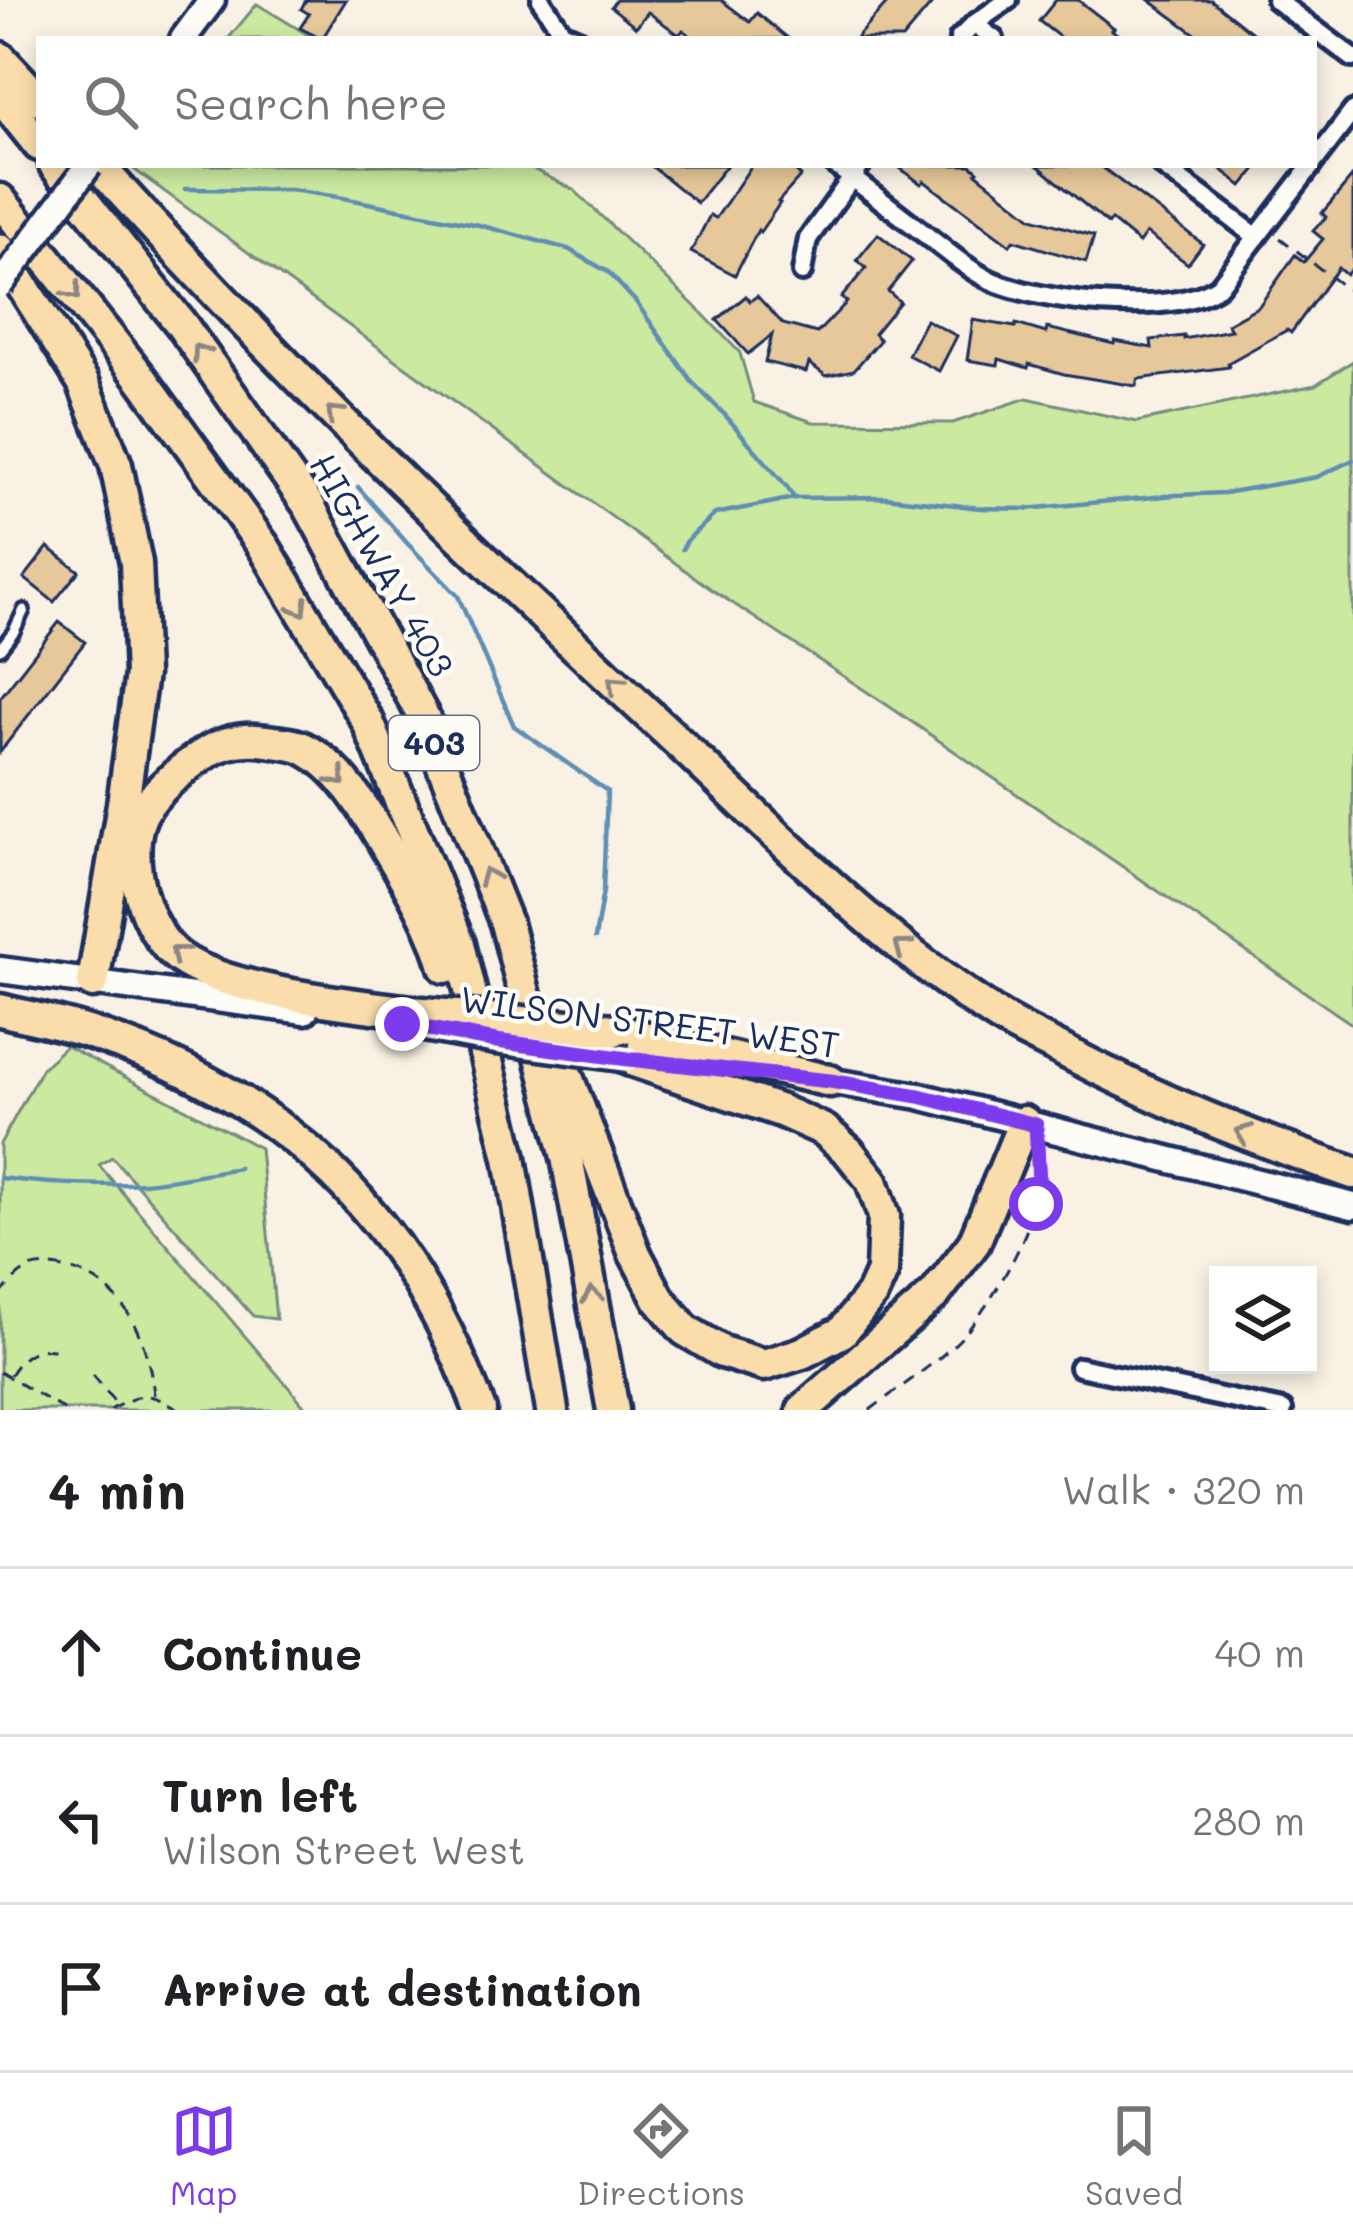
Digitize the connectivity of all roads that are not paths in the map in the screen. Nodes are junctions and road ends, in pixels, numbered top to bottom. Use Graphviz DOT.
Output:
graph roads {
  1 [pos="212,0"];
  2 [pos="541,0"];
  3 [pos="1008,0"];
  4 [pos="1276,0"];
  5 [pos="974,24"];
  6 [pos="185,36"];
  7 [pos="571,36"];
  8 [pos="962,36"];
  9 [pos="990,36"];
  10 [pos="0,58"];
  11 [pos="1353,58"];
  12 [pos="0,96"];
  13 [pos="36,97"];
  14 [pos="1353,111"];
  15 [pos="36,142"];
  16 [pos="1317,159"];
  17 [pos="57,168"];
  18 [pos="92,168"];
  19 [pos="97,168"];
  20 [pos="1165,168"];
  21 [pos="1310,168"];
  22 [pos="856,171"];
  23 [pos="0,200"];
  24 [pos="1257,237"];
  25 [pos="0,250"];
  26 [pos="802,272"];
  27 [pos="0,284"];
  28 [pos="24,610"];
  29 [pos="0,649"];
  30 [pos="506,922"];
  31 [pos="0,970"];
  32 [pos="94,982"];
  33 [pos="0,1010"];
  34 [pos="406,1018"];
  35 [pos="628,1059"];
  36 [pos="830,1081"];
  37 [pos="1030,1123"];
  38 [pos="1353,1173"];
  39 [pos="1353,1206"];
  40 [pos="1078,1367"];
  41 [pos="480,1410"];
  42 [pos="551,1410"];
  43 [pos="613,1410"];
  44 [pos="803,1410"];
  45 [pos="1282,1410"];
  1 -- 6 [label="main road"];
  2 -- 7 [label="street"];
  3 -- 5 [label="street"];
  4 -- 11 [label="street"];
  5 -- 8 [label="street"];
  5 -- 9 [label="street"];
  10 -- 13 [label="highway"];
  12 -- 15 [label="highway"];
  14 -- 16 [label="street"];
  30 -- 17 [label="highway, HIGHWAY 403 / 403, one-way"];
  18 -- 27 [label="main road, bridge"];
  38 -- 19 [label="highway, one-way"];
  20 -- 24 [label="street"];
  21 -- 24 [label="street"];
  22 -- 24 [label="street"];
  22 -- 26 [label="street"];
  23 -- 42 [label="highway, 403, one-way"];
  25 -- 32 [label="highway"];
  28 -- 29 [label="lane"];
  30 -- 35 [label="highway"];
  43 -- 30 [label="highway, HIGHWAY 403 / 403, one-way"];
  31 -- 32 [label="main road, WILSON STREET WEST"];
  32 -- 34 [label="main road, WILSON STREET WEST"];
  33 -- 41 [label="highway"];
  34 -- 35 [label="main road, WILSON STREET WEST, bridge"];
  34 -- 36 [label="highway, bridge"];
  34 -- 42 [label="highway, one-way"];
  35 -- 36 [label="main road, WILSON STREET WEST"];
  36 -- 37 [label="main road, WILSON STREET WEST"];
  37 -- 39 [label="main road, WILSON STREET WEST"];
  37 -- 44 [label="highway"];
  40 -- 45 [label="street"];
}
